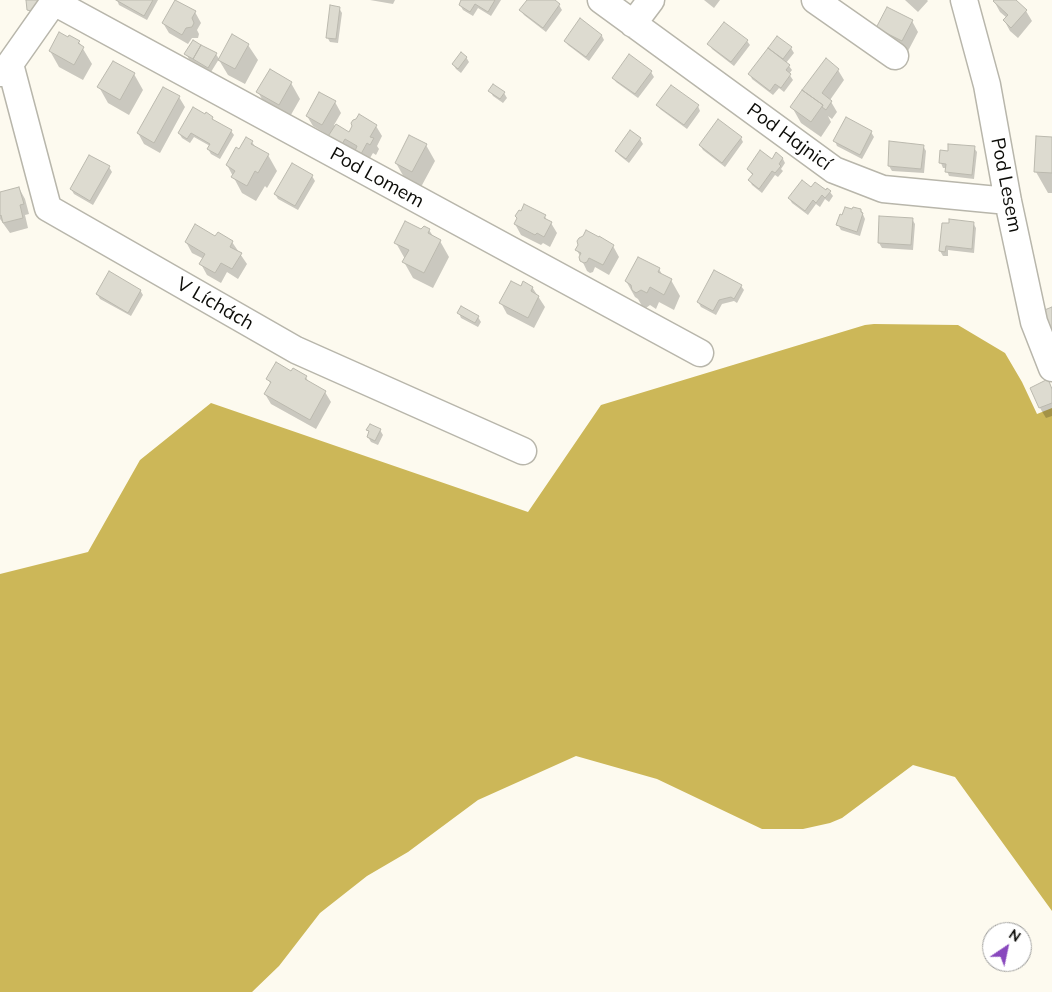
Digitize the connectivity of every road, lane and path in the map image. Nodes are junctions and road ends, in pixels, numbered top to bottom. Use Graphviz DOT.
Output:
graph roads {
  1 [pos="601,0"];
  2 [pos="651,0"];
  3 [pos="815,0"];
  4 [pos="964,0"];
  5 [pos="54,1"];
  6 [pos="633,24"];
  7 [pos="895,56"];
  8 [pos="5,68"];
  9 [pos="1008,201"];
  10 [pos="700,353"];
  11 [pos="1052,368"];
  12 [pos="523,451"];
  1 -- 6 [label="street, Pod Hajnicí"];
  2 -- 6 [label="street"];
  3 -- 7 [label="street"];
  4 -- 9 [label="street, Pod Lesem"];
  5 -- 8 [label="street"];
  5 -- 10 [label="street, Pod Lomem"];
  6 -- 9 [label="street, Pod Hajnicí"];
  8 -- 12 [label="street, V Líchách"];
  9 -- 11 [label="street, Pod Lesem"];
}
